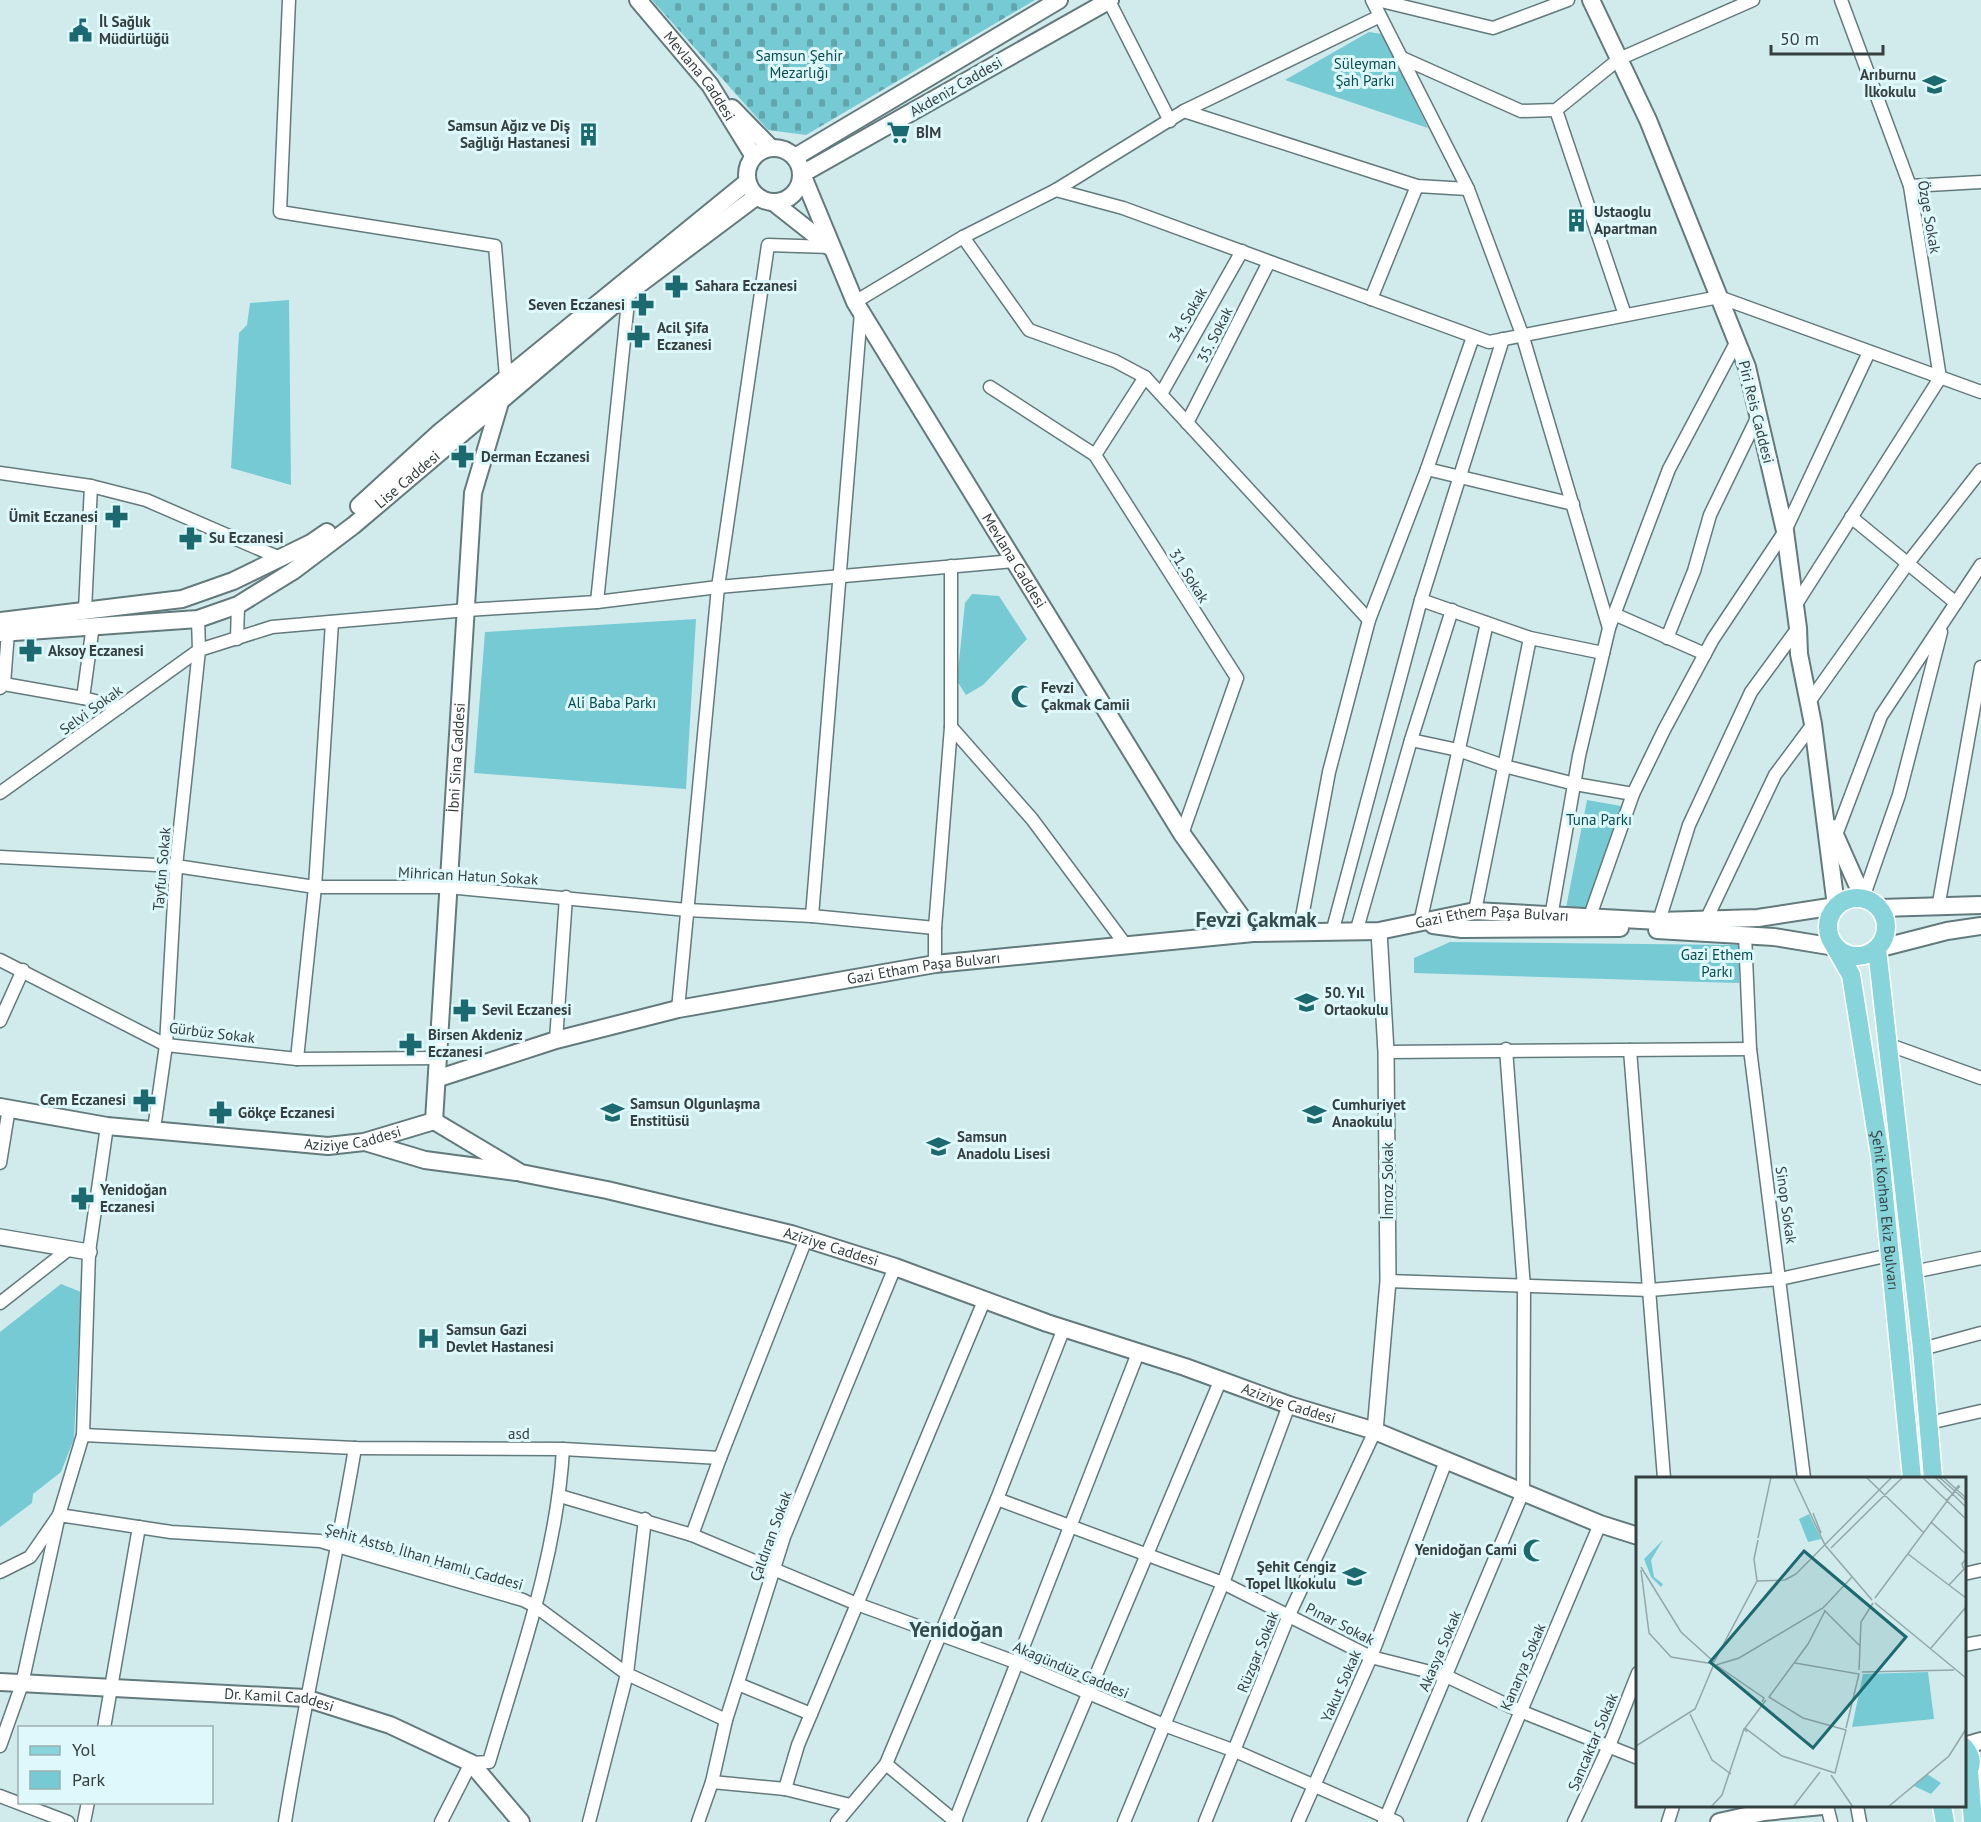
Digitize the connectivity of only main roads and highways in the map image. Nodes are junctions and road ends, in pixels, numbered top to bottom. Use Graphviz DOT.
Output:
graph roads {
  1 [pos="638,0"];
  2 [pos="1059,0"];
  3 [pos="1109,0"];
  4 [pos="1591,0"];
  5 [pos="710,86"];
  6 [pos="770,147"];
  7 [pos="753,155"];
  8 [pos="795,157"];
  9 [pos="802,174"];
  10 [pos="747,182"];
  11 [pos="757,196"];
  12 [pos="773,202"];
  13 [pos="830,247"];
  14 [pos="501,398"];
  15 [pos="89,617"];
  16 [pos="3,629"];
  17 [pos="1825,814"];
  18 [pos="1863,898"];
  19 [pos="1981,905"];
  20 [pos="1836,906"];
  21 [pos="1880,908"];
  22 [pos="1420,923"];
  23 [pos="1981,926"];
  24 [pos="1253,933"];
  25 [pos="1835,947"];
  26 [pos="1877,949"];
  27 [pos="438,1078"];
  28 [pos="4,1107"];
  29 [pos="435,1121"];
  30 [pos="364,1142"];
  31 [pos="521,1173"];
  32 [pos="1912,1477"];
  33 [pos="1933,1477"];
  34 [pos="1636,1535"];
  35 [pos="0,1682"];
  36 [pos="1981,1741"];
  37 [pos="1966,1746"];
  38 [pos="1966,1748"];
  39 [pos="1972,1771"];
  40 [pos="1981,1790"];
  41 [pos="1814,1807"];
  42 [pos="1942,1807"];
  43 [pos="1766,1813"];
  44 [pos="521,1822"];
  45 [pos="1719,1822"];
  46 [pos="1945,1822"];
  47 [pos="1973,1822"];
  1 -- 5 [label="main road, Mevlana Caddesi"];
  2 -- 8 [label="main road, Akdeniz Caddesi"];
  3 -- 9 [label="main road, Akdeniz Caddesi"];
  4 -- 17 [label="main road, Piri Reis Caddesi"];
  5 -- 6 [label="main road"];
  5 -- 7 [label="main road, Mevlana Caddesi"];
  6 -- 7 [label="main road"];
  6 -- 8 [label="main road"];
  7 -- 10 [label="main road"];
  8 -- 9 [label="main road"];
  9 -- 12 [label="main road"];
  9 -- 13 [label="main road, Mevlana Caddesi"];
  10 -- 11 [label="main road"];
  10 -- 15 [label="main road, Lise Caddesi"];
  11 -- 12 [label="main road"];
  11 -- 14 [label="main road, Lise Caddesi"];
  12 -- 13 [label="main road"];
  13 -- 24 [label="main road, Mevlana Caddesi"];
  14 -- 15 [label="main road, Lise Caddesi"];
  14 -- 27 [label="main road, İbni Sina Caddesi"];
  15 -- 16 [label="main road, Lise Caddesi"];
  17 -- 18 [label="main road, Piri Reis Caddesi"];
  17 -- 20 [label="main road, Piri Reis Caddesi"];
  18 -- 20 [label="main road"];
  18 -- 21 [label="main road"];
  19 -- 21 [label="main road"];
  20 -- 22 [label="main road, Gazi Ethem Paşa Bulvarı"];
  20 -- 25 [label="main road"];
  21 -- 26 [label="main road"];
  22 -- 24 [label="main road, Gazi Etham Paşa Bulvarı"];
  22 -- 25 [label="main road, Gazi Ethem Paşa Bulvarı"];
  23 -- 26 [label="main road"];
  24 -- 27 [label="main road, Gazi Etham Paşa Bulvarı"];
  25 -- 26 [label="main road"];
  25 -- 32 [label="main road, Şehit Korhan Ekiz Bulvarı"];
  26 -- 33 [label="main road, Şehit Korhan Ekiz Bulvarı"];
  27 -- 29 [label="main road, İbni Sina Caddesi"];
  28 -- 30 [label="main road, Aziziye Caddesi"];
  29 -- 30 [label="main road, Aziziye Caddesi"];
  29 -- 31 [label="main road, Aziziye Caddesi"];
  30 -- 31 [label="main road"];
  31 -- 34 [label="main road, Aziziye Caddesi"];
  35 -- 44 [label="main road, Dr. Kamil Caddesi"];
  36 -- 37 [label="main road"];
  38 -- 39 [label="main road"];
  39 -- 40 [label="main road"];
  39 -- 47 [label="main road"];
  41 -- 43 [label="main road"];
  42 -- 46 [label="main road"];
  43 -- 45 [label="main road"];
}
